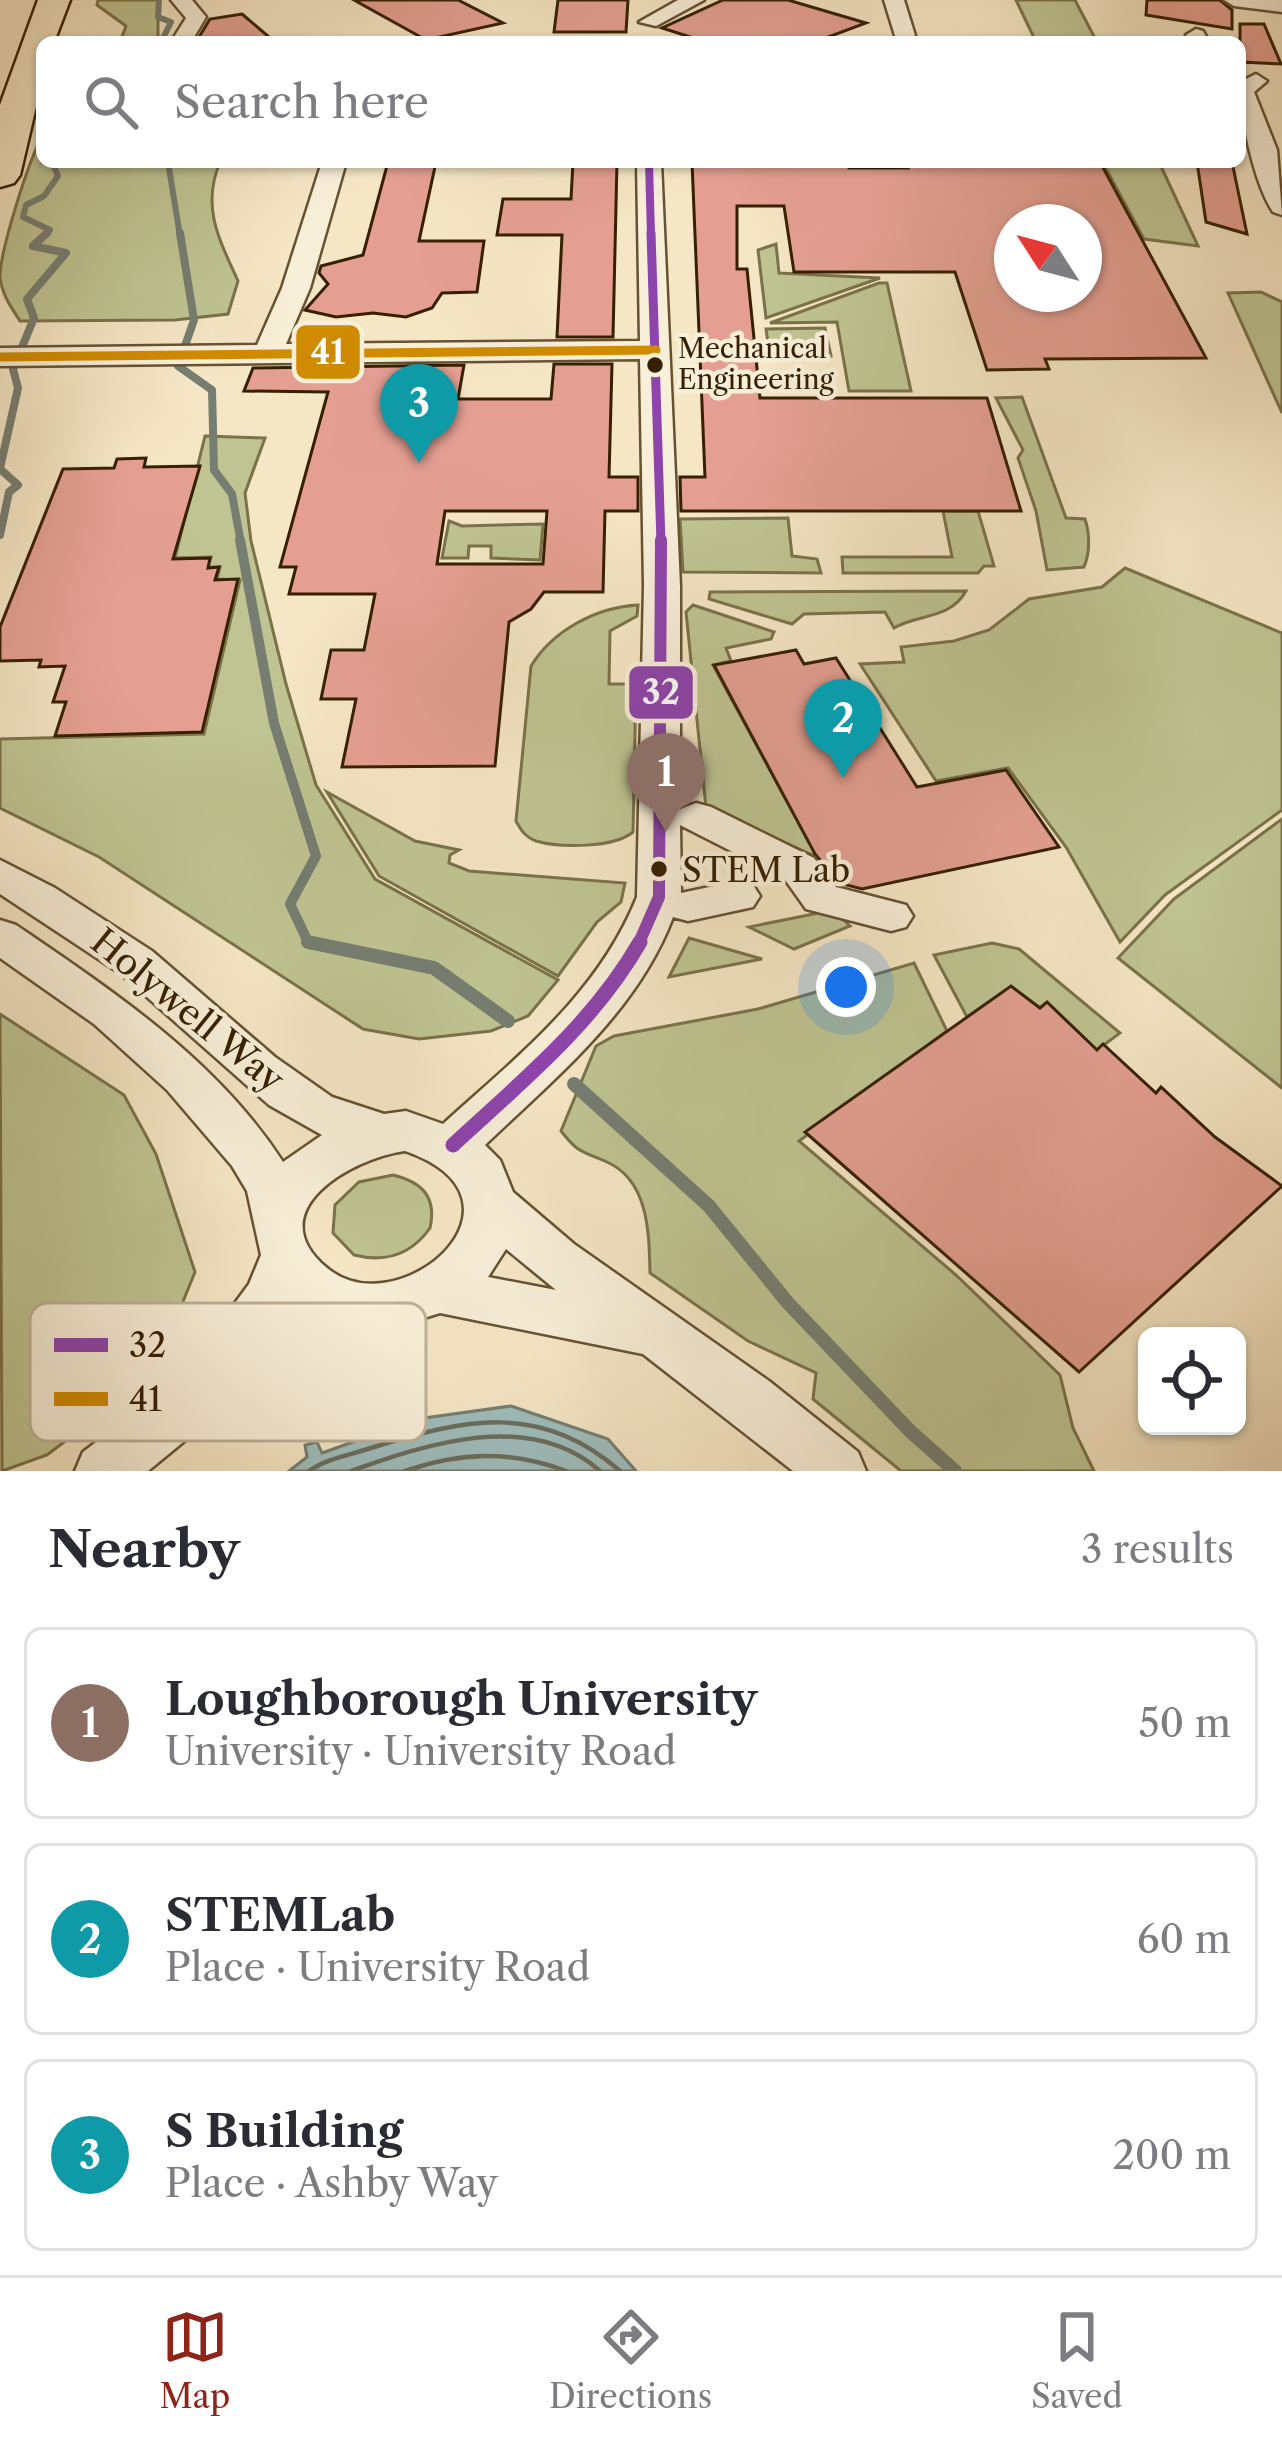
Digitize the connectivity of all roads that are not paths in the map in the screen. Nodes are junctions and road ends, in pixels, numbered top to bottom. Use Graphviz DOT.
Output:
graph roads {
  1 [pos="54,0"];
  2 [pos="181,0"];
  3 [pos="694,0"];
  4 [pos="894,0"];
  5 [pos="1234,0"];
  6 [pos="1282,6"];
  7 [pos="650,21"];
  8 [pos="40,36"];
  9 [pos="185,36"];
  10 [pos="905,36"];
  11 [pos="36,45"];
  12 [pos="1282,78"];
  13 [pos="1248,79"];
  14 [pos="1246,98"];
  15 [pos="1273,151"];
  16 [pos="332,168"];
  17 [pos="649,168"];
  18 [pos="0,175"];
  19 [pos="1282,207"];
  20 [pos="4,340"];
  21 [pos="272,343"];
  22 [pos="655,343"];
  23 [pos="696,817"];
  24 [pos="0,875"];
  25 [pos="768,889"];
  26 [pos="688,906"];
  27 [pos="891,916"];
  28 [pos="0,936"];
  29 [pos="380,1132"];
  30 [pos="453,1144"];
  31 [pos="493,1206"];
  32 [pos="283,1241"];
  33 [pos="438,1290"];
  34 [pos="266,1303"];
  35 [pos="348,1303"];
  36 [pos="392,1303"];
  37 [pos="656,1335"];
  38 [pos="141,1441"];
  39 [pos="104,1471"];
  40 [pos="837,1471"];
  1 -- 8 [label="main road"];
  2 -- 9 [label="street"];
  3 -- 7 [label="street"];
  4 -- 10 [label="street"];
  5 -- 6 [label="street"];
  11 -- 18 [label="main road"];
  12 -- 13 [label="street"];
  14 -- 15 [label="street"];
  15 -- 19 [label="street"];
  16 -- 21 [label="street"];
  17 -- 22 [label="street"];
  20 -- 21 [label="street"];
  21 -- 22 [label="street"];
  22 -- 30 [label="street"];
  23 -- 25 [label="street"];
  24 -- 29 [label="street, Holywell Way"];
  25 -- 26 [label="street"];
  25 -- 27 [label="street"];
  28 -- 32 [label="street, Holywell Way"];
  29 -- 30 [label="street, Holywell Way"];
  29 -- 32 [label="street, Holywell Way"];
  30 -- 31 [label="street"];
  31 -- 33 [label="street"];
  31 -- 37 [label="street"];
  32 -- 34 [label="street"];
  32 -- 35 [label="street, Holywell Way"];
  33 -- 36 [label="street"];
  33 -- 37 [label="street"];
  37 -- 40 [label="street"];
  38 -- 39 [label="street"];
}
